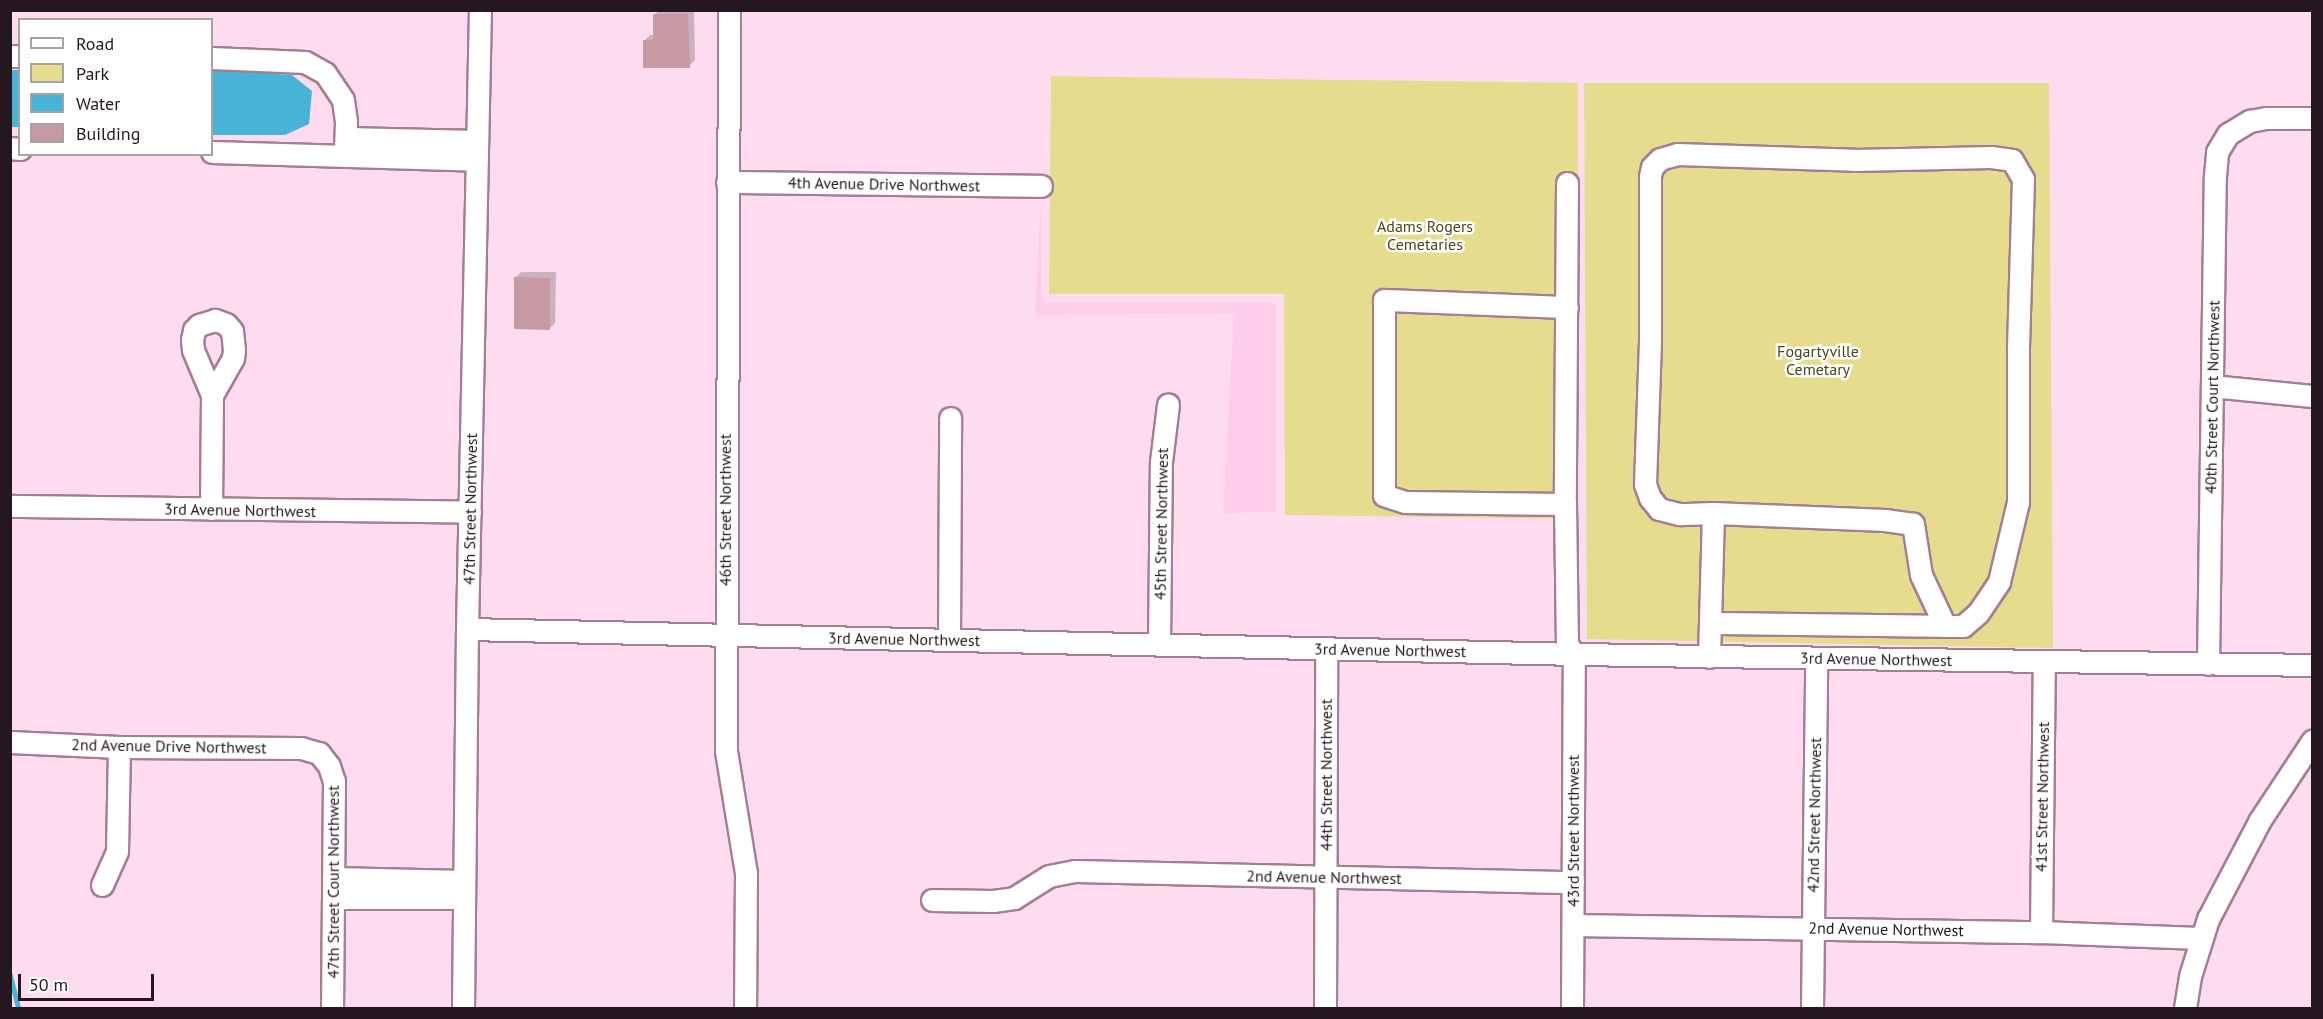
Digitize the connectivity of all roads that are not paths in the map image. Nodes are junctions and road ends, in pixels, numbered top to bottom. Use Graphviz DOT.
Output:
graph roads {
  1 [pos="480,10"];
  2 [pos="729,10"];
  3 [pos="213,58"];
  4 [pos="2313,118"];
  5 [pos="345,147"];
  6 [pos="477,151"];
  7 [pos="213,152"];
  8 [pos="727,183"];
  9 [pos="1567,183"];
  10 [pos="1041,186"];
  11 [pos="1567,307"];
  12 [pos="2212,386"];
  13 [pos="212,395"];
  14 [pos="2313,396"];
  15 [pos="1168,404"];
  16 [pos="950,418"];
  17 [pos="1564,504"];
  18 [pos="10,506"];
  19 [pos="211,509"];
  20 [pos="470,513"];
  21 [pos="1713,513"];
  22 [pos="1710,622"];
  23 [pos="1952,626"];
  24 [pos="467,629"];
  25 [pos="724,634"];
  26 [pos="949,639"];
  27 [pos="1159,645"];
  28 [pos="1326,649"];
  29 [pos="1575,654"];
  30 [pos="1709,657"];
  31 [pos="1816,658"];
  32 [pos="1962,661"];
  33 [pos="2044,662"];
  34 [pos="2208,664"];
  35 [pos="2313,665"];
  36 [pos="2313,741"];
  37 [pos="10,742"];
  38 [pos="119,747"];
  39 [pos="324,758"];
  40 [pos="1326,877"];
  41 [pos="1573,882"];
  42 [pos="102,885"];
  43 [pos="333,888"];
  44 [pos="464,890"];
  45 [pos="932,900"];
  46 [pos="1573,925"];
  47 [pos="1812,927"];
  48 [pos="2041,932"];
  49 [pos="2200,938"];
  50 [pos="332,1008"];
  51 [pos="464,1008"];
  52 [pos="745,1008"];
  53 [pos="1325,1008"];
  54 [pos="1572,1008"];
  55 [pos="1812,1008"];
  56 [pos="2185,1008"];
  1 -- 6 [label="street, 47th Street Northwest"];
  2 -- 8 [label="street, 46th Street Northwest"];
  3 -- 5 [label="street"];
  4 -- 12 [label="street, 40th Street Court Northwest"];
  5 -- 6 [label="street"];
  5 -- 7 [label="street"];
  6 -- 20 [label="street, 47th Street Northwest"];
  8 -- 10 [label="street, 4th Avenue Drive Northwest"];
  8 -- 25 [label="street, 46th Street Northwest"];
  9 -- 11 [label="street, 43rd Street Northwest"];
  11 -- 17 [label="street, 43rd Street Northwest"];
  11 -- 17 [label="street"];
  12 -- 14 [label="street"];
  12 -- 34 [label="street, 40th Street Court Northwest"];
  13 -- 19 [label="street"];
  15 -- 27 [label="street, 45th Street Northwest"];
  16 -- 26 [label="street"];
  17 -- 29 [label="street, 43rd Street Northwest"];
  18 -- 19 [label="street, 3rd Avenue Northwest"];
  19 -- 20 [label="street, 3rd Avenue Northwest"];
  20 -- 24 [label="street, 47th Street Northwest"];
  21 -- 22 [label="street"];
  21 -- 23 [label="street"];
  21 -- 23 [label="street"];
  22 -- 23 [label="street"];
  22 -- 30 [label="street"];
  23 -- 32 [label="street"];
  24 -- 25 [label="street, 3rd Avenue Northwest"];
  24 -- 44 [label="street, 47th Street Northwest"];
  25 -- 26 [label="street, 3rd Avenue Northwest"];
  25 -- 52 [label="street, 46th Street Northwest"];
  26 -- 27 [label="street, 3rd Avenue Northwest"];
  27 -- 28 [label="street, 3rd Avenue Northwest"];
  28 -- 29 [label="street, 3rd Avenue Northwest"];
  28 -- 40 [label="street, 44th Street Northwest"];
  29 -- 30 [label="street, 3rd Avenue Northwest"];
  29 -- 41 [label="street, 43rd Street Northwest"];
  30 -- 31 [label="street, 3rd Avenue Northwest"];
  31 -- 32 [label="street, 3rd Avenue Northwest"];
  31 -- 47 [label="street, 42nd Street Northwest"];
  32 -- 33 [label="street, 3rd Avenue Northwest"];
  33 -- 34 [label="street, 3rd Avenue Northwest"];
  33 -- 48 [label="street, 41st Street Northwest"];
  34 -- 35 [label="street, 3rd Avenue Northwest"];
  36 -- 49 [label="street"];
  37 -- 38 [label="street, 2nd Avenue Drive Northwest"];
  38 -- 39 [label="street, 2nd Avenue Drive Northwest"];
  38 -- 42 [label="street"];
  39 -- 43 [label="street, 47th Street Court Northwest"];
  40 -- 41 [label="street, 2nd Avenue Northwest"];
  40 -- 45 [label="street, 2nd Avenue Northwest"];
  40 -- 53 [label="street, 44th Street Northwest"];
  41 -- 46 [label="street, 43rd Street Northwest"];
  43 -- 44 [label="street"];
  43 -- 50 [label="street, 47th Street Court Northwest"];
  44 -- 51 [label="street, 47th Street Northwest"];
  46 -- 47 [label="street, 2nd Avenue Northwest"];
  46 -- 54 [label="street, 43rd Street Northwest"];
  47 -- 48 [label="street, 2nd Avenue Northwest"];
  47 -- 55 [label="street, 42nd Street Northwest"];
  48 -- 49 [label="street, 2nd Avenue Northwest"];
  49 -- 56 [label="street"];
}
